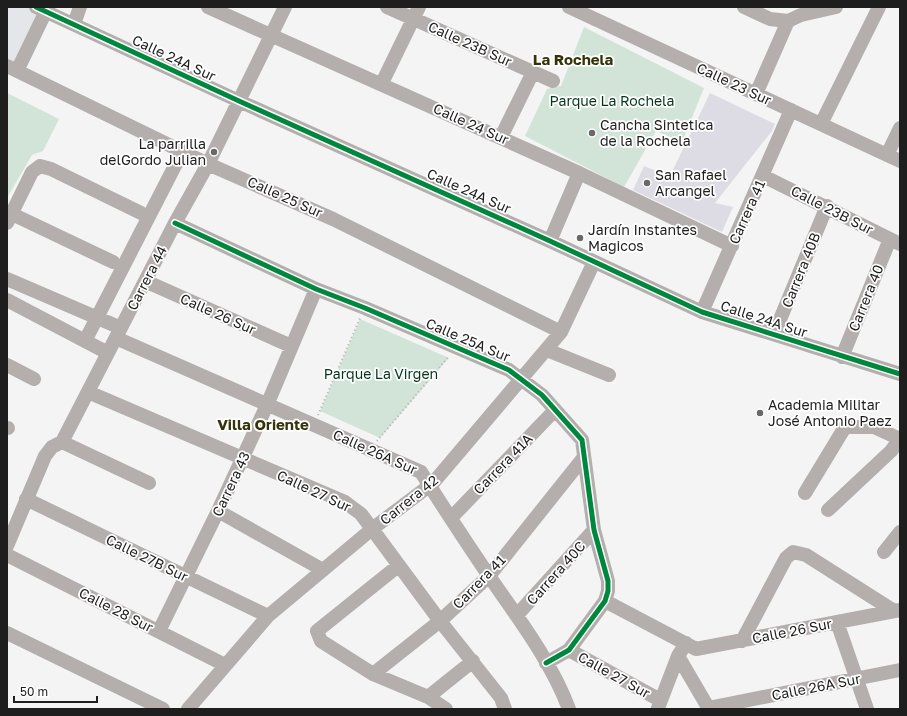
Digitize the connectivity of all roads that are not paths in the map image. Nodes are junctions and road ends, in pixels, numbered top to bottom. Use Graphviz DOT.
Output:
graph roads {
  1 [pos="80,7"];
  2 [pos="208,7"];
  3 [pos="285,7"];
  4 [pos="387,7"];
  5 [pos="569,7"];
  6 [pos="744,7"];
  7 [pos="836,7"];
  8 [pos="879,7"];
  9 [pos="41,9"];
  10 [pos="802,11"];
  11 [pos="416,13"];
  12 [pos="599,13"];
  13 [pos="788,21"];
  14 [pos="74,24"];
  15 [pos="272,34"];
  16 [pos="12,69"];
  17 [pos="533,72"];
  18 [pos="553,81"];
  19 [pos="382,84"];
  20 [pos="756,94"];
  21 [pos="239,101"];
  22 [pos="791,110"];
  23 [pos="821,124"];
  24 [pos="900,128"];
  25 [pos="501,137"];
  26 [pos="182,152"];
  27 [pos="887,155"];
  28 [pos="900,161"];
  29 [pos="208,164"];
  30 [pos="579,173"];
  31 [pos="763,176"];
  32 [pos="827,206"];
  33 [pos="141,213"];
  34 [pos="9,219"];
  35 [pos="175,223"];
  36 [pos="550,241"];
  37 [pos="895,242"];
  38 [pos="732,246"];
  39 [pos="113,262"];
  40 [pos="594,262"];
  41 [pos="7,279"];
  42 [pos="145,281"];
  43 [pos="316,289"];
  44 [pos="7,300"];
  45 [pos="702,312"];
  46 [pos="98,317"];
  47 [pos="561,332"];
  48 [pos="118,333"];
  49 [pos="774,334"];
  50 [pos="85,341"];
  51 [pos="291,346"];
  52 [pos="547,350"];
  53 [pos="108,353"];
  54 [pos="842,357"];
  55 [pos="7,365"];
  56 [pos="900,374"];
  57 [pos="609,375"];
  58 [pos="34,379"];
  59 [pos="522,380"];
  60 [pos="88,392"];
  61 [pos="267,405"];
  62 [pos="555,410"];
  63 [pos="900,439"];
  64 [pos="62,442"];
  65 [pos="584,457"];
  66 [pos="242,458"];
  67 [pos="149,483"];
  68 [pos="430,485"];
  69 [pos="805,492"];
  70 [pos="26,499"];
  71 [pos="828,510"];
  72 [pos="218,511"];
  73 [pos="451,518"];
  74 [pos="372,529"];
  75 [pos="594,530"];
  76 [pos="900,532"];
  77 [pos="7,546"];
  78 [pos="884,552"];
  79 [pos="7,555"];
  80 [pos="398,566"];
  81 [pos="323,570"];
  82 [pos="489,576"];
  83 [pos="186,577"];
  84 [pos="604,601"];
  85 [pos="897,611"];
  86 [pos="517,615"];
  87 [pos="268,616"];
  88 [pos="440,622"];
  89 [pos="837,622"];
  90 [pos="158,631"];
  91 [pos="7,633"];
  92 [pos="742,641"];
  93 [pos="686,643"];
  94 [pos="569,650"];
  95 [pos="678,656"];
  96 [pos="473,661"];
  97 [pos="546,663"];
  98 [pos="225,665"];
  99 [pos="900,670"];
  100 [pos="373,674"];
  101 [pos="858,678"];
  102 [pos="428,697"];
  103 [pos="658,704"];
  104 [pos="708,708"];
  105 [pos="163,709"];
  106 [pos="188,709"];
  107 [pos="446,709"];
  108 [pos="505,709"];
  109 [pos="569,709"];
  110 [pos="867,709"];
  1 -- 14 [label="street"];
  2 -- 15 [label="street, Calle 24 Sur"];
  3 -- 15 [label="street, Carrera 44"];
  4 -- 11 [label="street, Calle 23B Sur"];
  5 -- 12 [label="street, Calle 23 Sur"];
  6 -- 13 [label="street"];
  7 -- 10 [label="street"];
  8 -- 23 [label="street"];
  9 -- 14 [label="street, Calle 24A Sur"];
  9 -- 16 [label="street"];
  10 -- 13 [label="street"];
  11 -- 17 [label="street, Calle 23B Sur"];
  11 -- 19 [label="street"];
  12 -- 20 [label="street, Calle 23 Sur"];
  13 -- 20 [label="street"];
  14 -- 21 [label="street, Calle 24A Sur"];
  15 -- 19 [label="street, Calle 24 Sur"];
  15 -- 21 [label="street, Carrera 44"];
  16 -- 26 [label="street, Calle 25 Sur"];
  17 -- 18 [label="street, Calle 23B Sur"];
  17 -- 25 [label="street"];
  19 -- 25 [label="street, Calle 24 Sur"];
  20 -- 22 [label="street, Calle 23 Sur"];
  21 -- 29 [label="street, Carrera 44"];
  21 -- 36 [label="street, Calle 24A Sur"];
  22 -- 23 [label="street, Calle 23 Sur"];
  22 -- 31 [label="street, Carrera 41"];
  23 -- 27 [label="street, Calle 23 Sur"];
  24 -- 27 [label="street"];
  25 -- 30 [label="street, Calle 24 Sur"];
  26 -- 29 [label="street, Calle 25 Sur"];
  26 -- 46 [label="street"];
  27 -- 28 [label="street, Calle 23 Sur"];
  29 -- 35 [label="street, Carrera 44"];
  29 -- 47 [label="street, Calle 25 Sur"];
  30 -- 36 [label="street"];
  30 -- 38 [label="street, Calle 24 Sur"];
  31 -- 32 [label="street, Calle 23B Sur"];
  31 -- 38 [label="street, Carrera 41"];
  32 -- 37 [label="street, Calle 23B Sur"];
  32 -- 49 [label="street, Carrera 40B"];
  33 -- 34 [label="street"];
  34 -- 39 [label="street"];
  35 -- 42 [label="street, Carrera 44"];
  35 -- 43 [label="street, Calle 25A Sur"];
  36 -- 40 [label="street, Calle 24A Sur"];
  37 -- 54 [label="street, Carrera 40"];
  38 -- 45 [label="street, Carrera 41"];
  40 -- 45 [label="street, Calle 24A Sur"];
  40 -- 47 [label="street, Carrera 42"];
  41 -- 46 [label="street, Calle 26A Sur"];
  42 -- 48 [label="street, Carrera 44"];
  42 -- 51 [label="street, Calle 26 Sur"];
  43 -- 51 [label="street, Carrera 43"];
  43 -- 59 [label="street, Calle 25A Sur"];
  44 -- 50 [label="street"];
  45 -- 49 [label="street, Calle 24A Sur"];
  46 -- 48 [label="street, Calle 26A Sur"];
  46 -- 50 [label="street"];
  47 -- 52 [label="street, Carrera 42"];
  48 -- 53 [label="street, Carrera 44"];
  48 -- 61 [label="street, Calle 26A Sur"];
  49 -- 54 [label="street, Calle 24A Sur"];
  50 -- 53 [label="street"];
  51 -- 61 [label="street, Carrera 43"];
  52 -- 57 [label="street"];
  52 -- 59 [label="street, Carrera 42"];
  53 -- 60 [label="street, Carrera 44"];
  54 -- 56 [label="street, Calle 24A Sur"];
  55 -- 58 [label="street"];
  59 -- 62 [label="street, Calle 25A Sur"];
  59 -- 68 [label="street, Carrera 42"];
  60 -- 64 [label="street, Carrera 44"];
  60 -- 66 [label="street, Calle 27 Sur"];
  61 -- 66 [label="street, Carrera 43"];
  61 -- 68 [label="street, Calle 26A Sur"];
  62 -- 65 [label="street, Calle 25A Sur"];
  62 -- 73 [label="street, Carrera 41A"];
  63 -- 69 [label="street"];
  63 -- 71 [label="street"];
  64 -- 67 [label="street"];
  64 -- 70 [label="street, Carrera 44"];
  65 -- 75 [label="street, Calle 25A Sur"];
  65 -- 82 [label="street, Carrera 41"];
  66 -- 72 [label="street, Carrera 43"];
  66 -- 74 [label="street, Calle 27 Sur"];
  68 -- 73 [label="street, Calle 26A Sur"];
  68 -- 74 [label="street, Carrera 42"];
  70 -- 77 [label="street, Carrera 44"];
  70 -- 83 [label="street, Calle 27B Sur"];
  72 -- 81 [label="street"];
  72 -- 83 [label="street, Carrera 43"];
  73 -- 82 [label="street, Calle 26A Sur"];
  74 -- 80 [label="street, Calle 27 Sur"];
  74 -- 81 [label="street, Carrera 42"];
  75 -- 84 [label="street, Calle 25A Sur"];
  75 -- 86 [label="street, Carrera 40C"];
  76 -- 78 [label="street"];
  79 -- 90 [label="street, Calle 28 Sur"];
  80 -- 88 [label="street, Calle 27 Sur"];
  80 -- 100 [label="street"];
  81 -- 87 [label="street, Carrera 42"];
  82 -- 86 [label="street, Calle 26A Sur"];
  82 -- 88 [label="street, Carrera 41"];
  83 -- 87 [label="street, Calle 27B Sur"];
  83 -- 90 [label="street, Carrera 43"];
  84 -- 93 [label="street"];
  84 -- 94 [label="street"];
  85 -- 89 [label="street, Calle 26 Sur"];
  85 -- 92 [label="street"];
  86 -- 97 [label="street, Calle 26A Sur"];
  87 -- 98 [label="street, Carrera 42"];
  88 -- 96 [label="street, Calle 27 Sur"];
  88 -- 100 [label="street, Carrera 41"];
  89 -- 92 [label="street, Calle 26 Sur"];
  89 -- 101 [label="street"];
  90 -- 98 [label="street, Calle 28 Sur"];
  91 -- 105 [label="street"];
  92 -- 93 [label="street, Calle 26 Sur"];
  93 -- 95 [label="street"];
  94 -- 97 [label="street"];
  94 -- 103 [label="street, Calle 27 Sur"];
  95 -- 103 [label="street"];
  95 -- 104 [label="street"];
  96 -- 102 [label="street"];
  96 -- 108 [label="street, Calle 27 Sur"];
  97 -- 109 [label="street, Calle 26A Sur"];
  98 -- 106 [label="street, Carrera 42"];
  99 -- 101 [label="street, Calle 26A Sur"];
  100 -- 102 [label="street"];
  101 -- 104 [label="street, Calle 26A Sur"];
  101 -- 110 [label="street"];
  102 -- 107 [label="street"];
}
